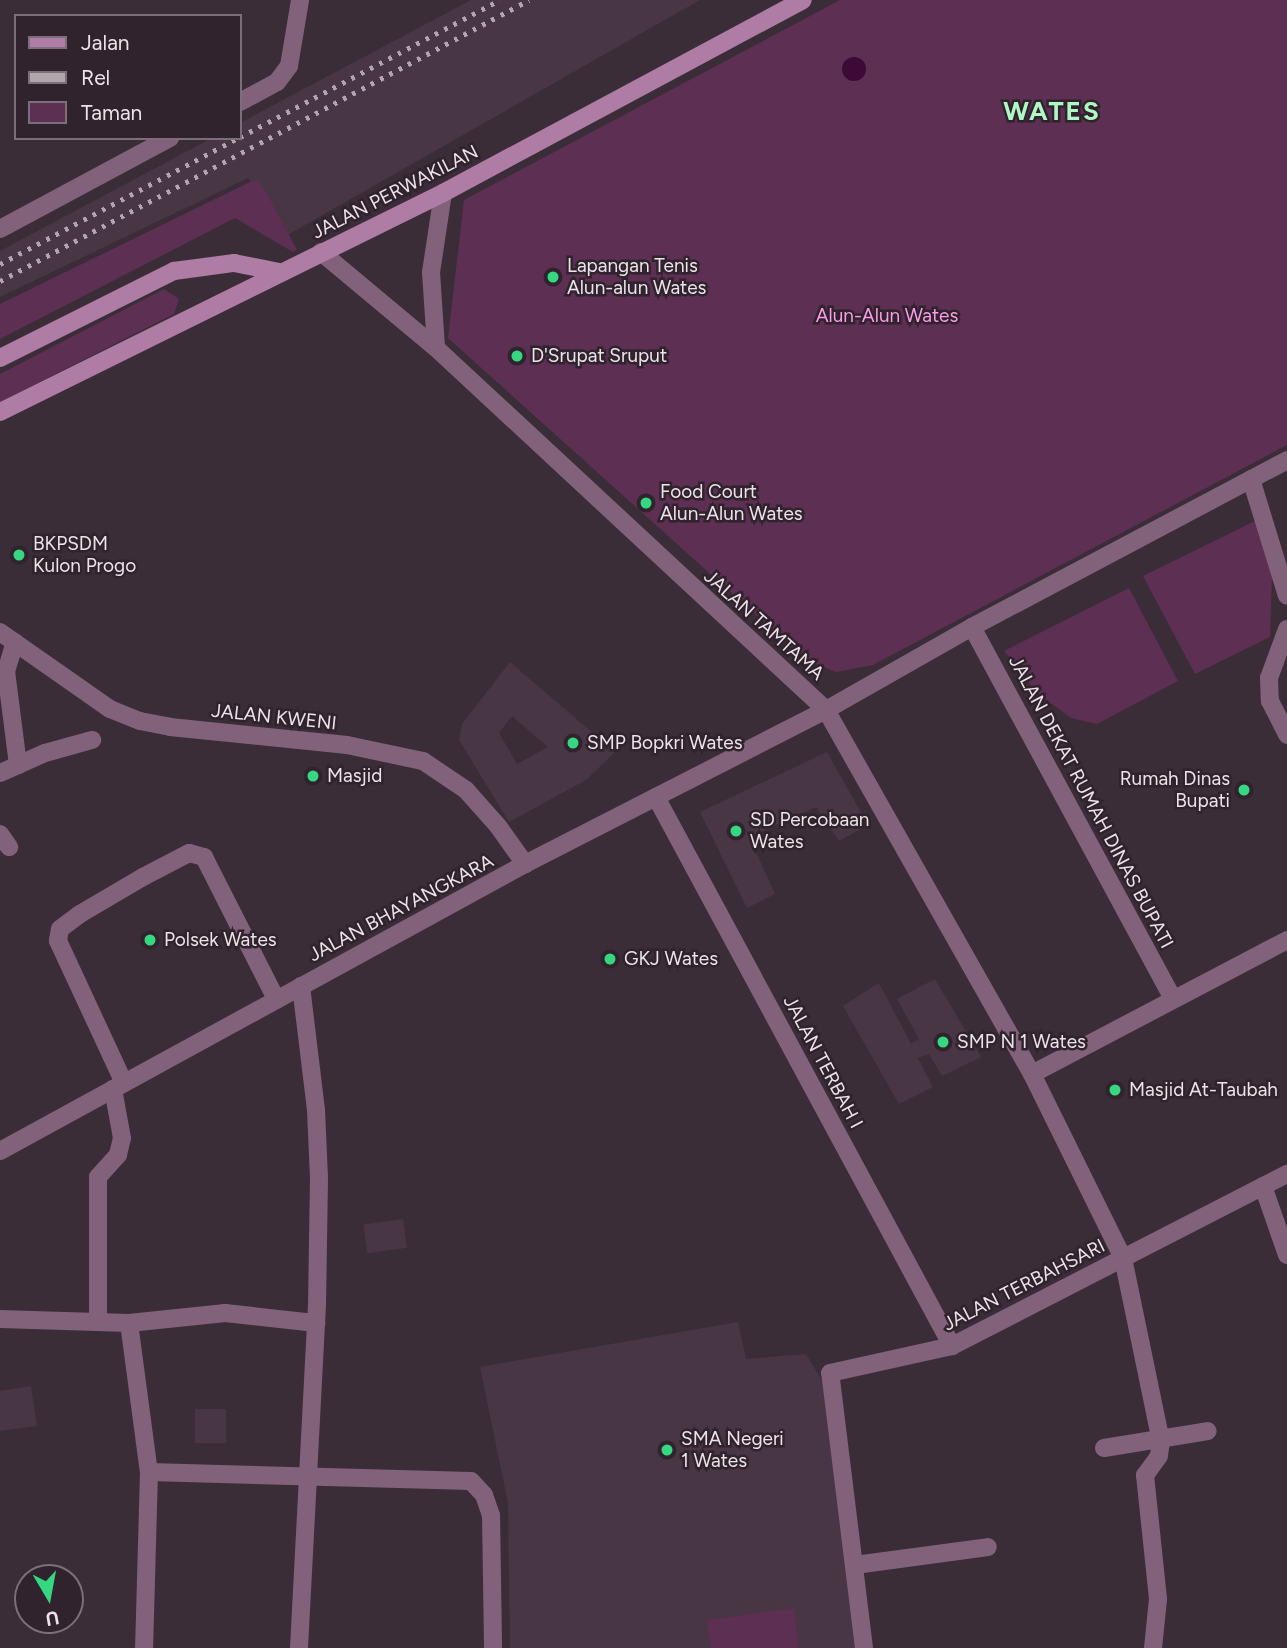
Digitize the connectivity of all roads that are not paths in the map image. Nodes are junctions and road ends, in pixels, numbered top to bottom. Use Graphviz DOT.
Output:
graph roads {
  1 [pos="299,0"];
  2 [pos="803,0"];
  3 [pos="242,101"];
  4 [pos="166,140"];
  5 [pos="443,193"];
  6 [pos="0,229"];
  7 [pos="321,253"];
  8 [pos="279,272"];
  9 [pos="436,348"];
  10 [pos="0,358"];
  11 [pos="0,412"];
  12 [pos="1287,460"];
  13 [pos="1251,479"];
  14 [pos="1287,596"];
  15 [pos="972,626"];
  16 [pos="1287,629"];
  17 [pos="7,637"];
  18 [pos="826,709"];
  19 [pos="1287,735"];
  20 [pos="92,740"];
  21 [pos="7,748"];
  22 [pos="18,765"];
  23 [pos="0,773"];
  24 [pos="656,797"];
  25 [pos="525,864"];
  26 [pos="1287,940"];
  27 [pos="301,985"];
  28 [pos="1173,998"];
  29 [pos="276,999"];
  30 [pos="1032,1074"];
  31 [pos="119,1086"];
  32 [pos="0,1151"];
  33 [pos="1287,1174"];
  34 [pos="1263,1186"];
  35 [pos="1287,1255"];
  36 [pos="1124,1258"];
  37 [pos="0,1319"];
  38 [pos="98,1321"];
  39 [pos="130,1323"];
  40 [pos="316,1323"];
  41 [pos="952,1346"];
  42 [pos="1208,1431"];
  43 [pos="1161,1437"];
  44 [pos="1104,1448"];
  45 [pos="149,1472"];
  46 [pos="308,1475"];
  47 [pos="988,1547"];
  48 [pos="855,1565"];
  49 [pos="144,1648"];
  50 [pos="299,1648"];
  51 [pos="493,1648"];
  52 [pos="864,1648"];
  53 [pos="1153,1648"];
  1 -- 3 [label="street"];
  2 -- 5 [label="main road, JALAN PERWAKILAN"];
  4 -- 6 [label="street"];
  5 -- 7 [label="main road, JALAN PERWAKILAN"];
  5 -- 9 [label="street"];
  7 -- 8 [label="main road, JALAN PERWAKILAN"];
  7 -- 9 [label="street, JALAN TAMTAMA"];
  8 -- 10 [label="main road"];
  8 -- 11 [label="main road, JALAN PERWAKILAN"];
  9 -- 18 [label="street, JALAN TAMTAMA"];
  12 -- 13 [label="street, JALAN TAMTAMA"];
  13 -- 14 [label="street"];
  13 -- 15 [label="street, JALAN TAMTAMA"];
  15 -- 18 [label="street, JALAN TAMTAMA"];
  15 -- 28 [label="street, JALAN DEKAT RUMAH DINAS BUPATI"];
  16 -- 19 [label="street"];
  17 -- 21 [label="street"];
  17 -- 25 [label="street, JALAN KWENI"];
  18 -- 24 [label="street, JALAN BHAYANGKARA"];
  18 -- 30 [label="street"];
  20 -- 22 [label="street"];
  21 -- 22 [label="street"];
  22 -- 23 [label="street"];
  24 -- 25 [label="street, JALAN BHAYANGKARA"];
  24 -- 41 [label="street, JALAN TERBAH I"];
  25 -- 27 [label="street, JALAN BHAYANGKARA"];
  26 -- 28 [label="street"];
  27 -- 29 [label="street, JALAN BHAYANGKARA"];
  27 -- 40 [label="street"];
  28 -- 30 [label="street"];
  29 -- 31 [label="street, JALAN BHAYANGKARA"];
  29 -- 31 [label="street"];
  30 -- 36 [label="street"];
  31 -- 32 [label="street, JALAN BHAYANGKARA"];
  31 -- 38 [label="street"];
  33 -- 34 [label="street, JALAN TERBAHSARI"];
  34 -- 35 [label="street"];
  34 -- 36 [label="street, JALAN TERBAHSARI"];
  36 -- 41 [label="street, JALAN TERBAHSARI"];
  36 -- 43 [label="street"];
  37 -- 38 [label="street"];
  38 -- 39 [label="street"];
  39 -- 40 [label="street"];
  39 -- 45 [label="street"];
  40 -- 46 [label="street"];
  41 -- 48 [label="street, JALAN TERBAHSARI"];
  42 -- 43 [label="street"];
  43 -- 44 [label="street"];
  43 -- 53 [label="street"];
  45 -- 46 [label="street"];
  45 -- 49 [label="street"];
  46 -- 50 [label="street"];
  46 -- 51 [label="street"];
  47 -- 48 [label="street"];
  48 -- 52 [label="street, JALAN TERBAHSARI"];
}
